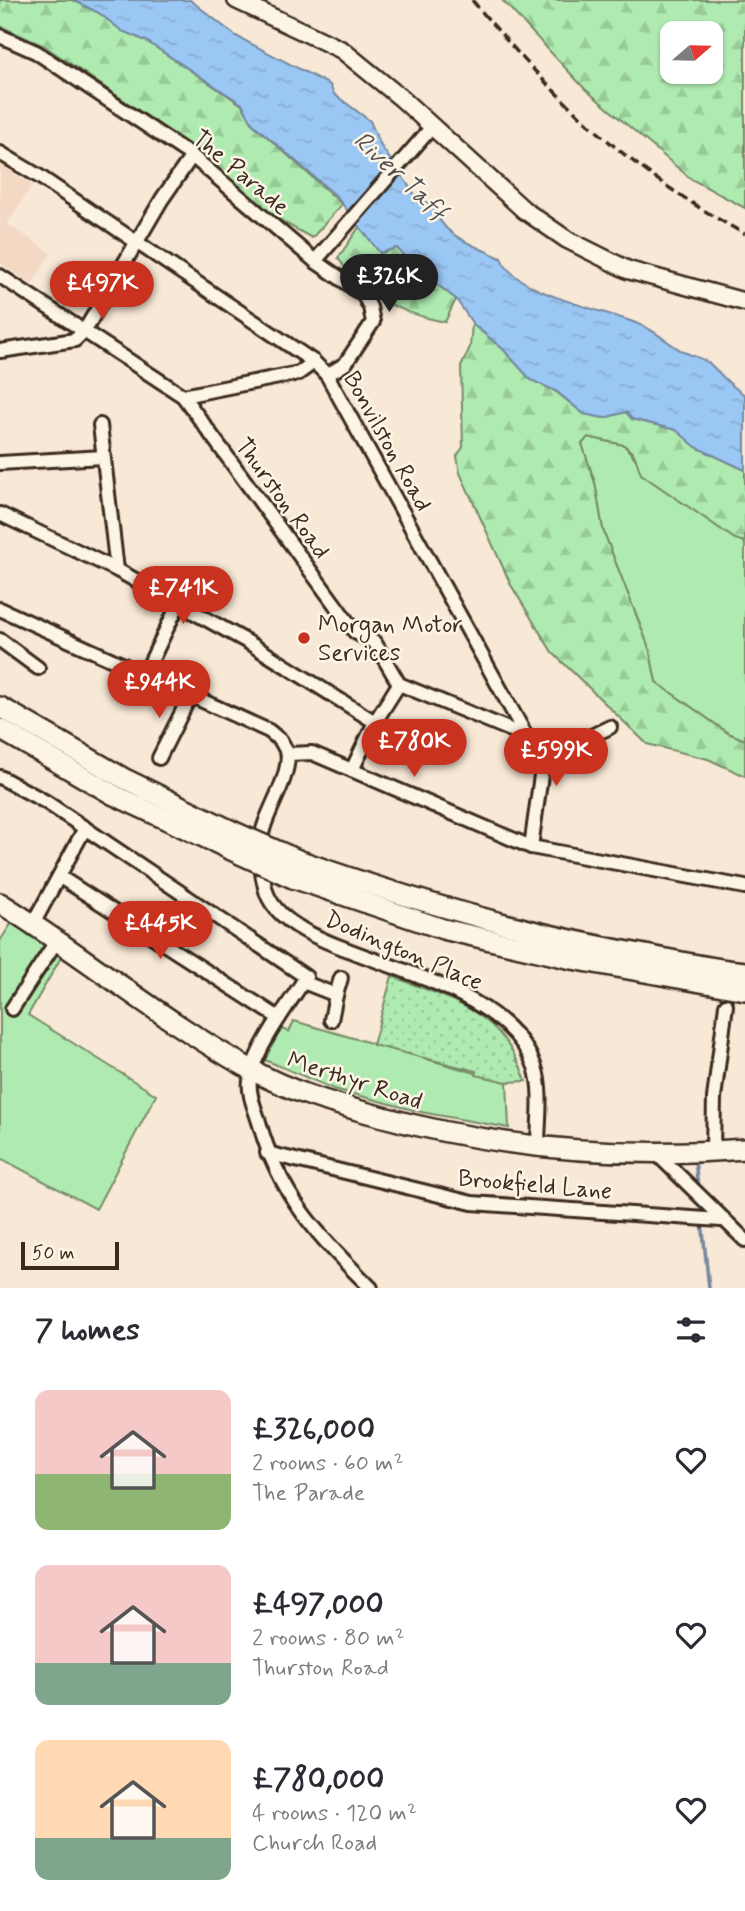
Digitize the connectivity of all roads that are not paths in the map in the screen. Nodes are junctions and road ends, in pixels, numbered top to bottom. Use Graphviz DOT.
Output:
graph roads {
  1 [pos="236,0"];
  2 [pos="0,36"];
  3 [pos="427,132"];
  4 [pos="0,153"];
  5 [pos="192,156"];
  6 [pos="138,243"];
  7 [pos="315,261"];
  8 [pos="0,276"];
  9 [pos="745,302"];
  10 [pos="85,330"];
  11 [pos="0,351"];
  12 [pos="314,362"];
  13 [pos="327,375"];
  14 [pos="183,396"];
  15 [pos="100,425"];
  16 [pos="103,457"];
  17 [pos="0,463"];
  18 [pos="0,514"];
  19 [pos="117,570"];
  20 [pos="178,605"];
  21 [pos="0,609"];
  22 [pos="0,640"];
  23 [pos="38,667"];
  24 [pos="144,676"];
  25 [pos="399,684"];
  26 [pos="189,698"];
  27 [pos="0,707"];
  28 [pos="375,722"];
  29 [pos="610,727"];
  30 [pos="0,729"];
  31 [pos="528,737"];
  32 [pos="288,754"];
  33 [pos="159,758"];
  34 [pos="540,761"];
  35 [pos="352,770"];
  36 [pos="0,777"];
  37 [pos="85,828"];
  38 [pos="229,839"];
  39 [pos="531,847"];
  40 [pos="295,869"];
  41 [pos="60,877"];
  42 [pos="745,887"];
  43 [pos="0,903"];
  44 [pos="33,924"];
  45 [pos="57,940"];
  46 [pos="745,972"];
  47 [pos="341,978"];
  48 [pos="305,980"];
  49 [pos="745,990"];
  50 [pos="336,995"];
  51 [pos="726,1005"];
  52 [pos="12,1009"];
  53 [pos="279,1018"];
  54 [pos="331,1020"];
  55 [pos="252,1070"];
  56 [pos="538,1146"];
  57 [pos="745,1149"];
  58 [pos="713,1151"];
  59 [pos="267,1153"];
  60 [pos="656,1153"];
  61 [pos="721,1220"];
  62 [pos="745,1240"];
  63 [pos="371,1288"];
  1 -- 3 [label="main road"];
  2 -- 5 [label="street, The Parade"];
  3 -- 7 [label="street"];
  3 -- 9 [label="main road"];
  4 -- 6 [label="street, Bonvilston Road"];
  5 -- 6 [label="street"];
  5 -- 7 [label="street, The Parade"];
  6 -- 10 [label="street"];
  6 -- 12 [label="street, Bonvilston Road"];
  7 -- 13 [label="street, The Parade"];
  8 -- 10 [label="street, Thurston Road"];
  10 -- 11 [label="street"];
  10 -- 14 [label="street, Thurston Road"];
  12 -- 13 [label="street, Bonvilston Road"];
  12 -- 14 [label="street"];
  13 -- 31 [label="street, Bonvilston Road"];
  14 -- 25 [label="street, Thurston Road"];
  15 -- 16 [label="street"];
  16 -- 17 [label="street"];
  16 -- 19 [label="street"];
  18 -- 19 [label="street"];
  19 -- 20 [label="street"];
  20 -- 24 [label="street"];
  20 -- 28 [label="street"];
  21 -- 24 [label="street"];
  22 -- 23 [label="street"];
  24 -- 26 [label="street"];
  25 -- 28 [label="street"];
  25 -- 31 [label="street"];
  26 -- 32 [label="street"];
  26 -- 33 [label="street"];
  27 -- 38 [label="main road"];
  28 -- 35 [label="street"];
  29 -- 34 [label="street"];
  30 -- 38 [label="main road"];
  31 -- 34 [label="street, Bonvilston Road"];
  32 -- 35 [label="street"];
  32 -- 56 [label="street, Dodington Place"];
  34 -- 39 [label="street, Bonvilston Road"];
  35 -- 39 [label="street"];
  36 -- 37 [label="street"];
  37 -- 41 [label="street"];
  37 -- 48 [label="street"];
  38 -- 40 [label="main road, bridge"];
  39 -- 42 [label="street"];
  40 -- 46 [label="main road"];
  40 -- 49 [label="main road"];
  41 -- 44 [label="street"];
  41 -- 53 [label="street"];
  43 -- 44 [label="main road, Merthyr Road"];
  44 -- 45 [label="main road, Merthyr Road"];
  45 -- 52 [label="street"];
  45 -- 55 [label="main road, Merthyr Road"];
  47 -- 50 [label="street"];
  48 -- 50 [label="street"];
  48 -- 53 [label="street"];
  50 -- 54 [label="street"];
  51 -- 58 [label="street"];
  53 -- 55 [label="street"];
  55 -- 56 [label="main road, Merthyr Road"];
  55 -- 59 [label="street"];
  56 -- 60 [label="main road, Merthyr Road"];
  57 -- 58 [label="main road, Merthyr Road"];
  58 -- 60 [label="main road, Merthyr Road"];
  59 -- 61 [label="street, Brookfield Lane"];
  59 -- 63 [label="street"];
  60 -- 61 [label="street"];
  61 -- 62 [label="street"];
}
